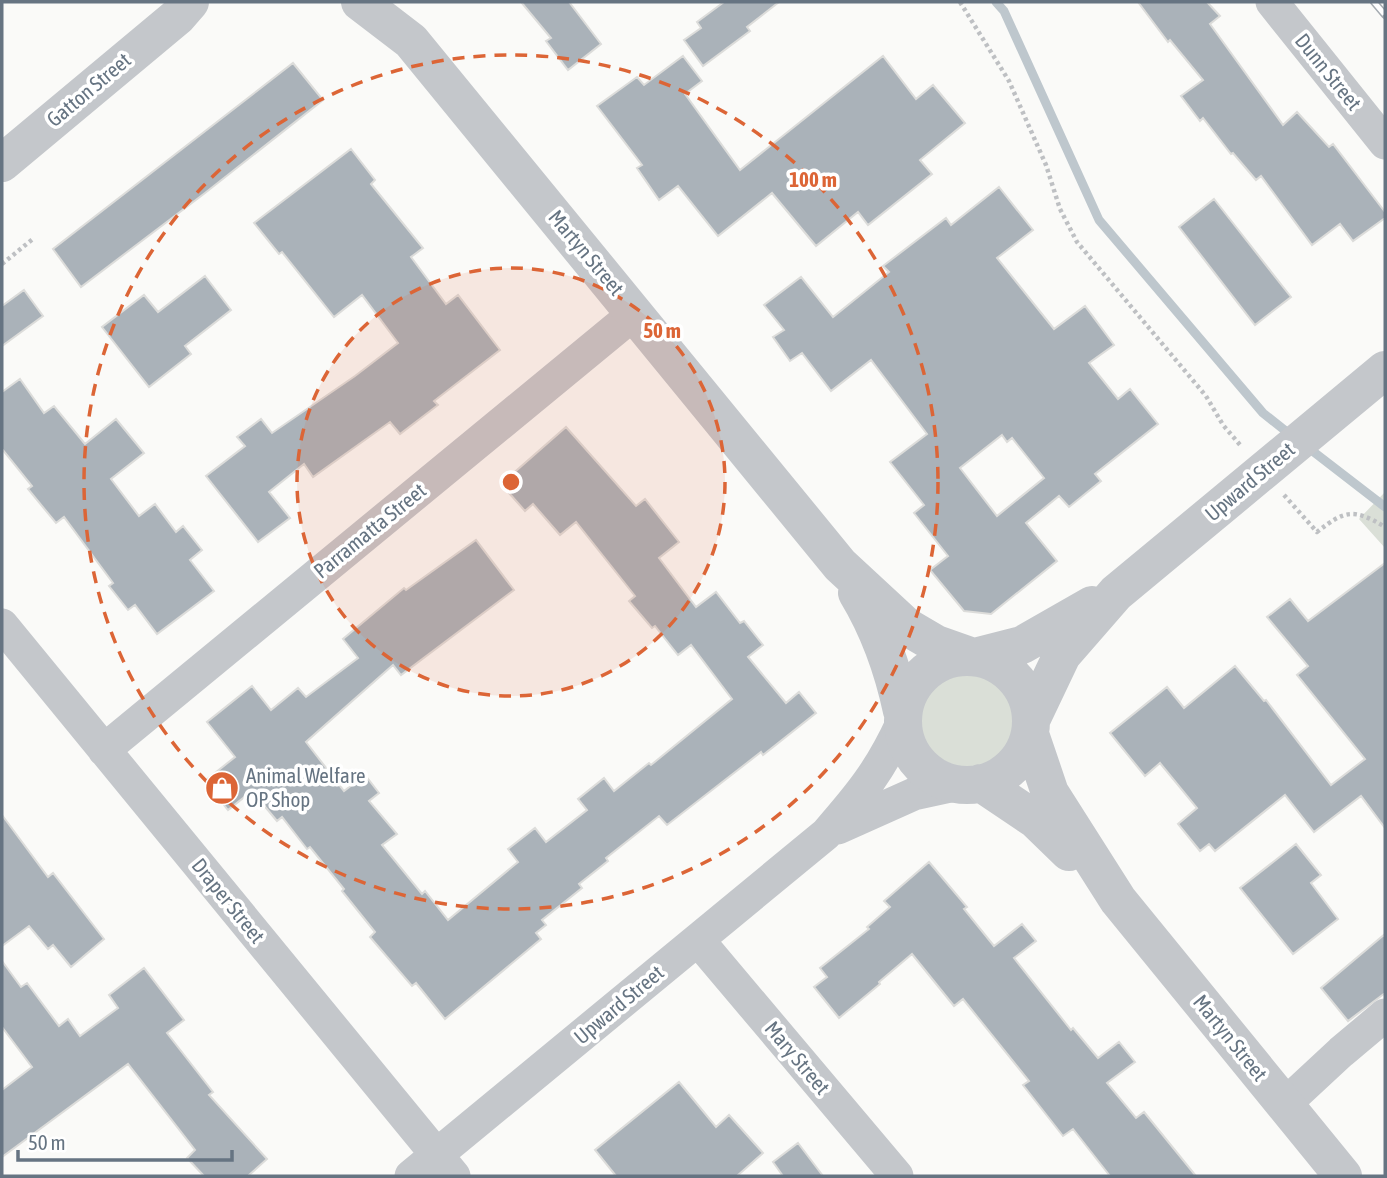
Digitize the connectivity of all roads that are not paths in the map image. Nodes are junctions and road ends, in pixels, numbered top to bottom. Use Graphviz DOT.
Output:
graph roads {
  1 [pos="214,2"];
  2 [pos="360,2"];
  3 [pos="396,2"];
  4 [pos="1272,2"];
  5 [pos="184,9"];
  6 [pos="411,41"];
  7 [pos="1385,143"];
  8 [pos="2,163"];
  9 [pos="635,313"];
  10 [pos="1385,370"];
  11 [pos="840,565"];
  12 [pos="1116,593"];
  13 [pos="2,625"];
  14 [pos="974,656"];
  15 [pos="902,717"];
  16 [pos="1031,726"];
  17 [pos="104,750"];
  18 [pos="971,783"];
  19 [pos="826,834"];
  20 [pos="1118,900"];
  21 [pos="698,940"];
  22 [pos="1385,1015"];
  23 [pos="1284,1104"];
  24 [pos="445,1166"];
  25 [pos="411,1176"];
  26 [pos="897,1176"];
  27 [pos="1343,1176"];
  1 -- 5 [label="street, Gatton Street"];
  2 -- 6 [label="street, Martyn Street"];
  3 -- 6 [label="street, Martyn Street"];
  4 -- 7 [label="street, Dunn Street"];
  5 -- 8 [label="street, Gatton Street"];
  6 -- 9 [label="street, Martyn Street"];
  9 -- 11 [label="street, Martyn Street"];
  9 -- 17 [label="street, Parramatta Street"];
  10 -- 12 [label="street, Upward Street"];
  11 -- 14 [label="street, Martyn Street"];
  11 -- 15 [label="street, Martyn Street"];
  12 -- 14 [label="street, Upward Street"];
  12 -- 16 [label="street, Upward Street"];
  13 -- 17 [label="street, Draper Street"];
  14 -- 15 [label="street"];
  14 -- 16 [label="street"];
  15 -- 18 [label="street"];
  15 -- 19 [label="street, Upward Street"];
  16 -- 18 [label="street"];
  16 -- 20 [label="street, Martyn Street"];
  17 -- 24 [label="street, Draper Street"];
  18 -- 19 [label="street, Upward Street"];
  18 -- 20 [label="street, Martyn Street"];
  19 -- 21 [label="street, Upward Street"];
  20 -- 23 [label="street, Martyn Street"];
  21 -- 24 [label="street, Upward Street"];
  21 -- 26 [label="street, Mary Street"];
  22 -- 23 [label="street"];
  23 -- 27 [label="street, Martyn Street"];
  24 -- 25 [label="street, Upward Street"];
}
